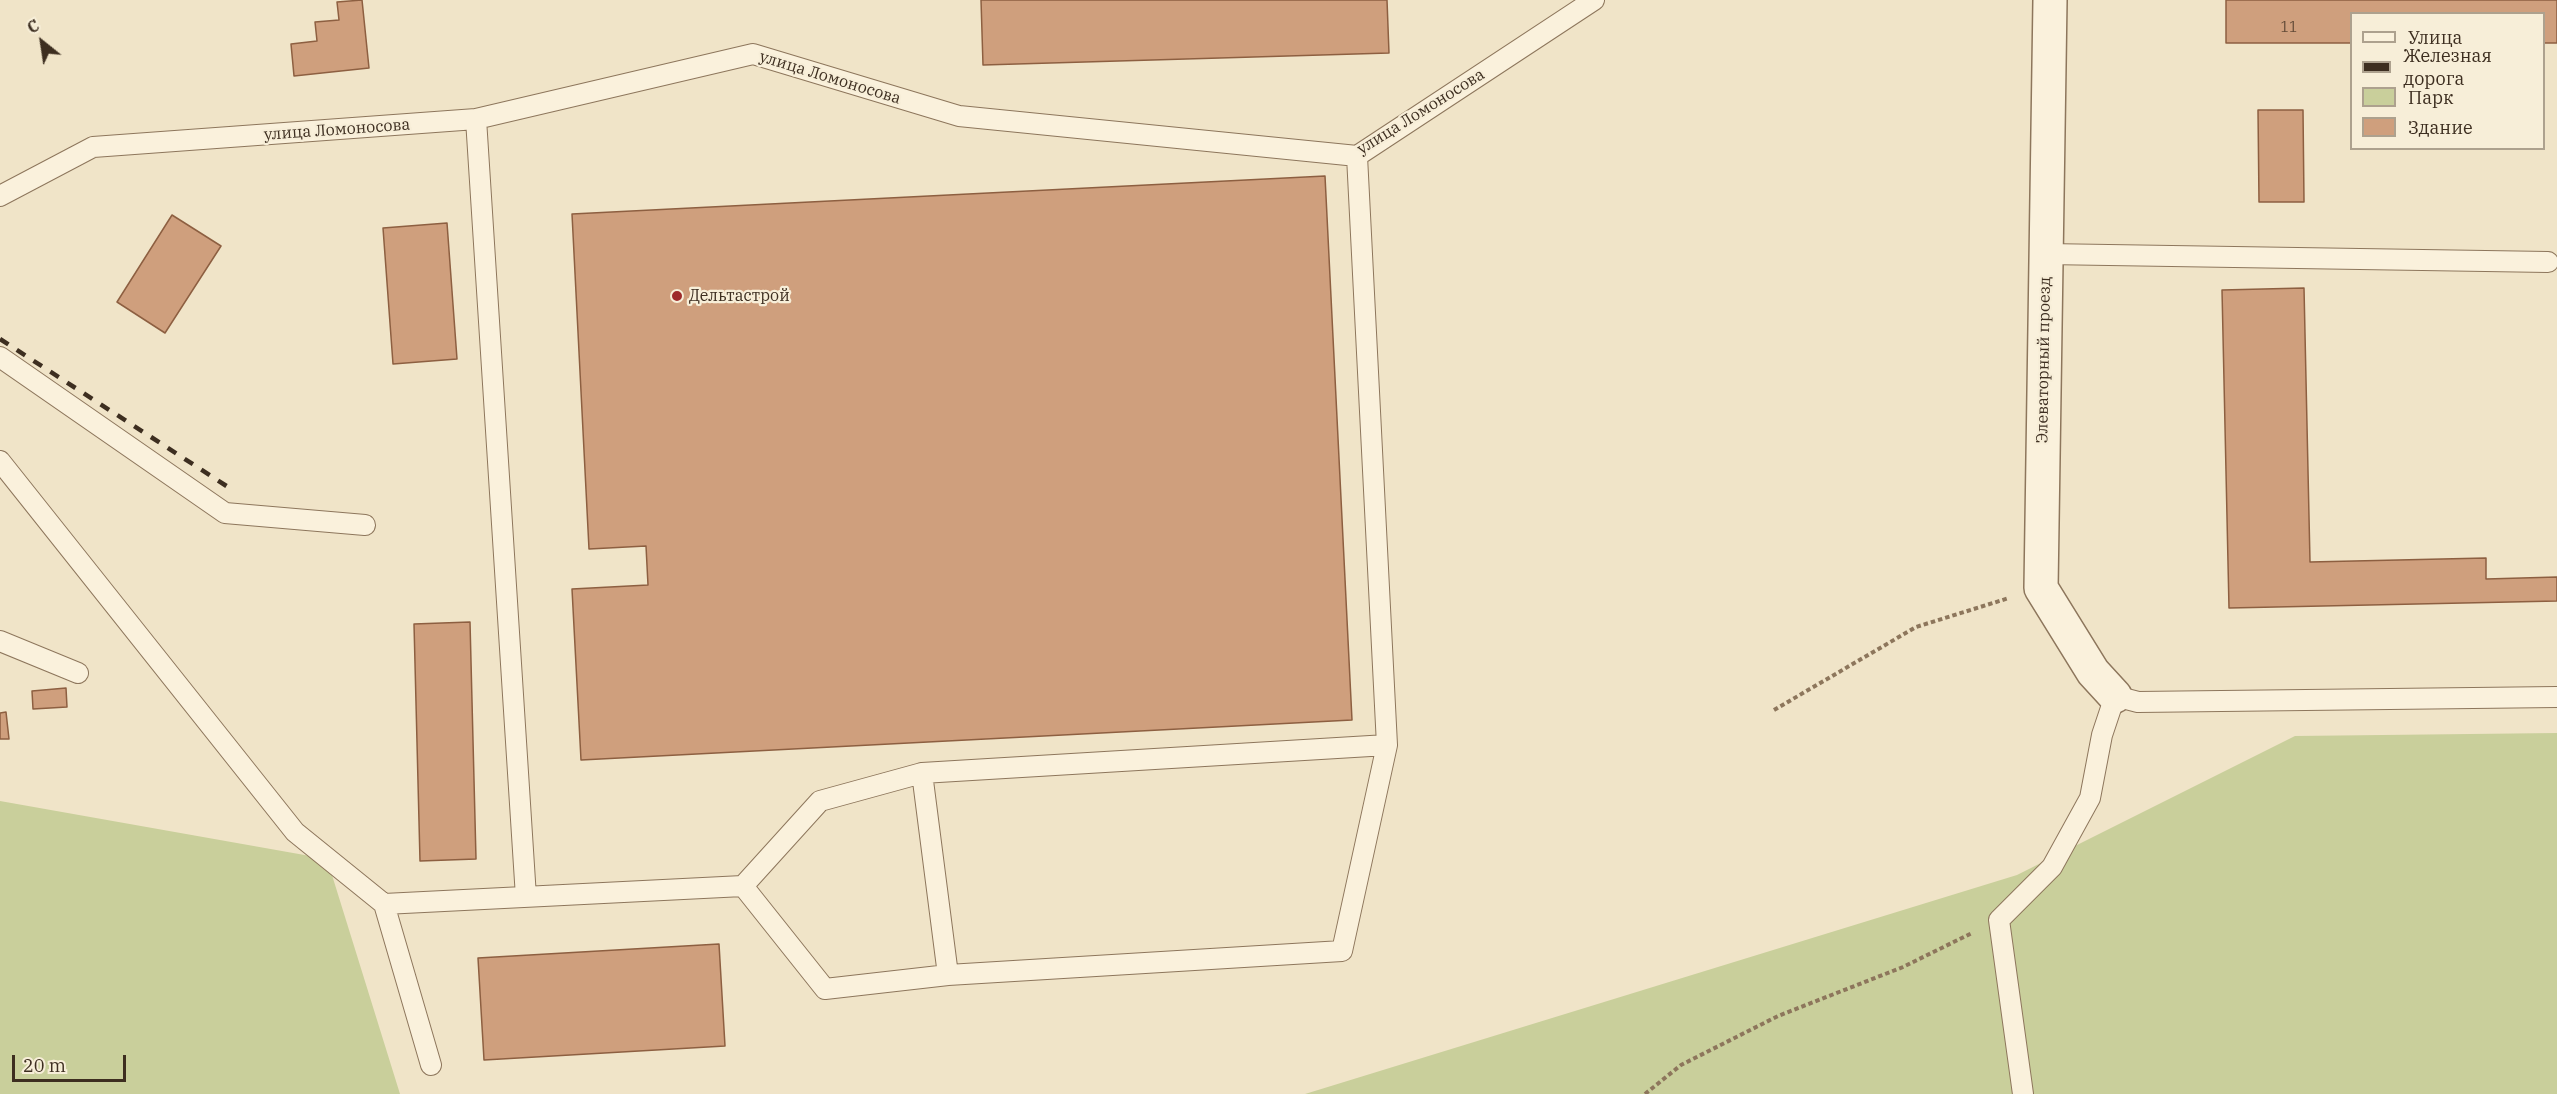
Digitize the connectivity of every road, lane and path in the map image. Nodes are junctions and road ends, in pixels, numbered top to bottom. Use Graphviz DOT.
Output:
graph roads {
  1 [pos="1594,0"];
  2 [pos="2050,0"];
  3 [pos="476,119"];
  4 [pos="1357,156"];
  5 [pos="0,196"];
  6 [pos="2046,254"];
  7 [pos="2548,261"];
  8 [pos="0,357"];
  9 [pos="0,461"];
  10 [pos="365,525"];
  11 [pos="2041,588"];
  12 [pos="0,641"];
  13 [pos="78,673"];
  14 [pos="2115,696"];
  15 [pos="2557,697"];
  16 [pos="1774,710"];
  17 [pos="1387,745"];
  18 [pos="922,773"];
  19 [pos="743,886"];
  20 [pos="526,897"];
  21 [pos="384,904"];
  22 [pos="1999,920"];
  23 [pos="948,975"];
  24 [pos="431,1065"];
  25 [pos="1645,1094"];
  26 [pos="2022,1094"];
  1 -- 4 [label="lane, улица Ломоносова"];
  2 -- 6 [label="street, Элеваторный проезд"];
  3 -- 4 [label="lane, улица Ломоносова"];
  3 -- 5 [label="lane, улица Ломоносова"];
  3 -- 20 [label="lane"];
  4 -- 17 [label="lane"];
  6 -- 7 [label="lane"];
  6 -- 11 [label="street, Элеваторный проезд"];
  8 -- 10 [label="lane"];
  9 -- 21 [label="lane"];
  11 -- 14 [label="street"];
  11 -- 16 [label="path"];
  12 -- 13 [label="lane"];
  14 -- 15 [label="lane"];
  14 -- 22 [label="lane"];
  17 -- 18 [label="lane"];
  17 -- 23 [label="lane"];
  18 -- 19 [label="lane"];
  18 -- 23 [label="lane"];
  19 -- 20 [label="lane"];
  19 -- 23 [label="lane"];
  20 -- 21 [label="lane"];
  21 -- 24 [label="lane"];
  22 -- 25 [label="path"];
  22 -- 26 [label="lane"];
}
